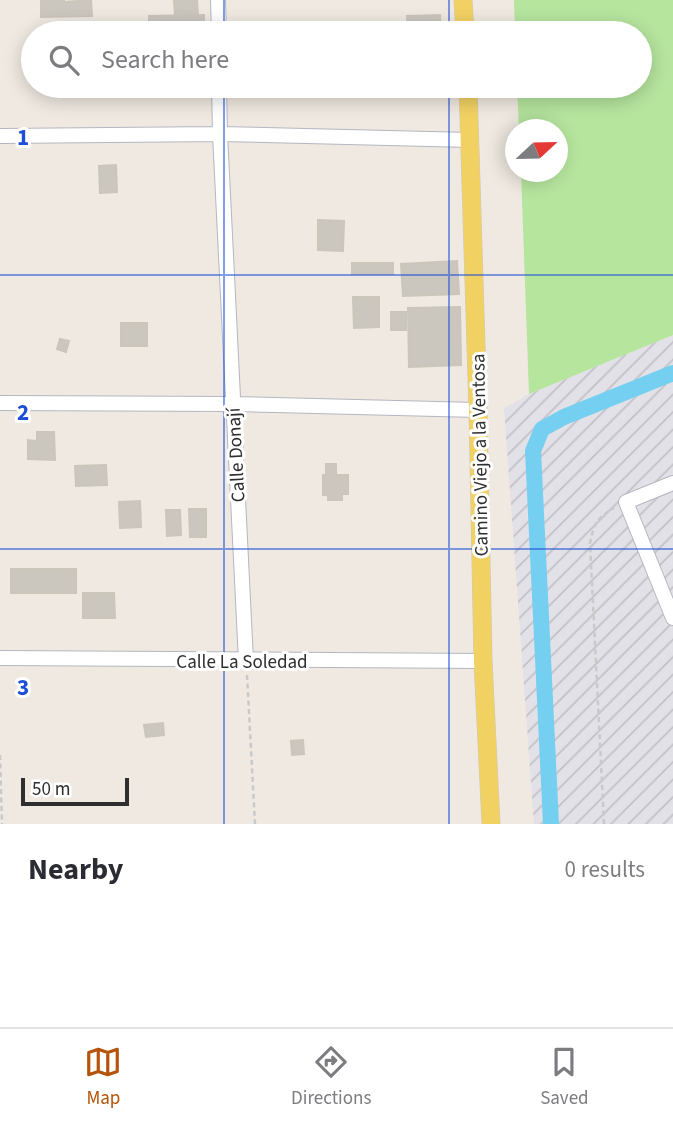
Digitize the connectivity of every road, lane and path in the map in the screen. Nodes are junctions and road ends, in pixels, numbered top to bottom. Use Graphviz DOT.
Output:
graph roads {
  1 [pos="218,0"];
  2 [pos="463,0"];
  3 [pos="219,21"];
  4 [pos="464,21"];
  5 [pos="219,98"];
  6 [pos="469,98"];
  7 [pos="220,134"];
  8 [pos="0,136"];
  9 [pos="471,140"];
  10 [pos="0,403"];
  11 [pos="233,404"];
  12 [pos="478,410"];
  13 [pos="673,483"];
  14 [pos="626,502"];
  15 [pos="673,618"];
  16 [pos="0,659"];
  17 [pos="246,661"];
  18 [pos="483,661"];
  19 [pos="0,755"];
  20 [pos="2,824"];
  21 [pos="256,824"];
  22 [pos="491,824"];
  23 [pos="604,824"];
  1 -- 3 [label="street"];
  2 -- 4 [label="main road"];
  5 -- 7 [label="street, Calle Donají"];
  6 -- 9 [label="main road, Camino Viejo a la Ventosa"];
  7 -- 8 [label="street"];
  7 -- 9 [label="street"];
  7 -- 11 [label="street, Calle Donají"];
  9 -- 12 [label="main road, Camino Viejo a la Ventosa"];
  10 -- 11 [label="street"];
  11 -- 12 [label="street"];
  11 -- 17 [label="street, Calle Donají"];
  12 -- 18 [label="main road, Camino Viejo a la Ventosa"];
  13 -- 14 [label="street"];
  14 -- 15 [label="street"];
  14 -- 23 [label="path"];
  16 -- 17 [label="street, Calle La Soledad"];
  17 -- 18 [label="street, Calle La Soledad"];
  17 -- 21 [label="path"];
  18 -- 22 [label="main road, Camino Viejo a la Ventosa"];
  19 -- 20 [label="path"];
}
